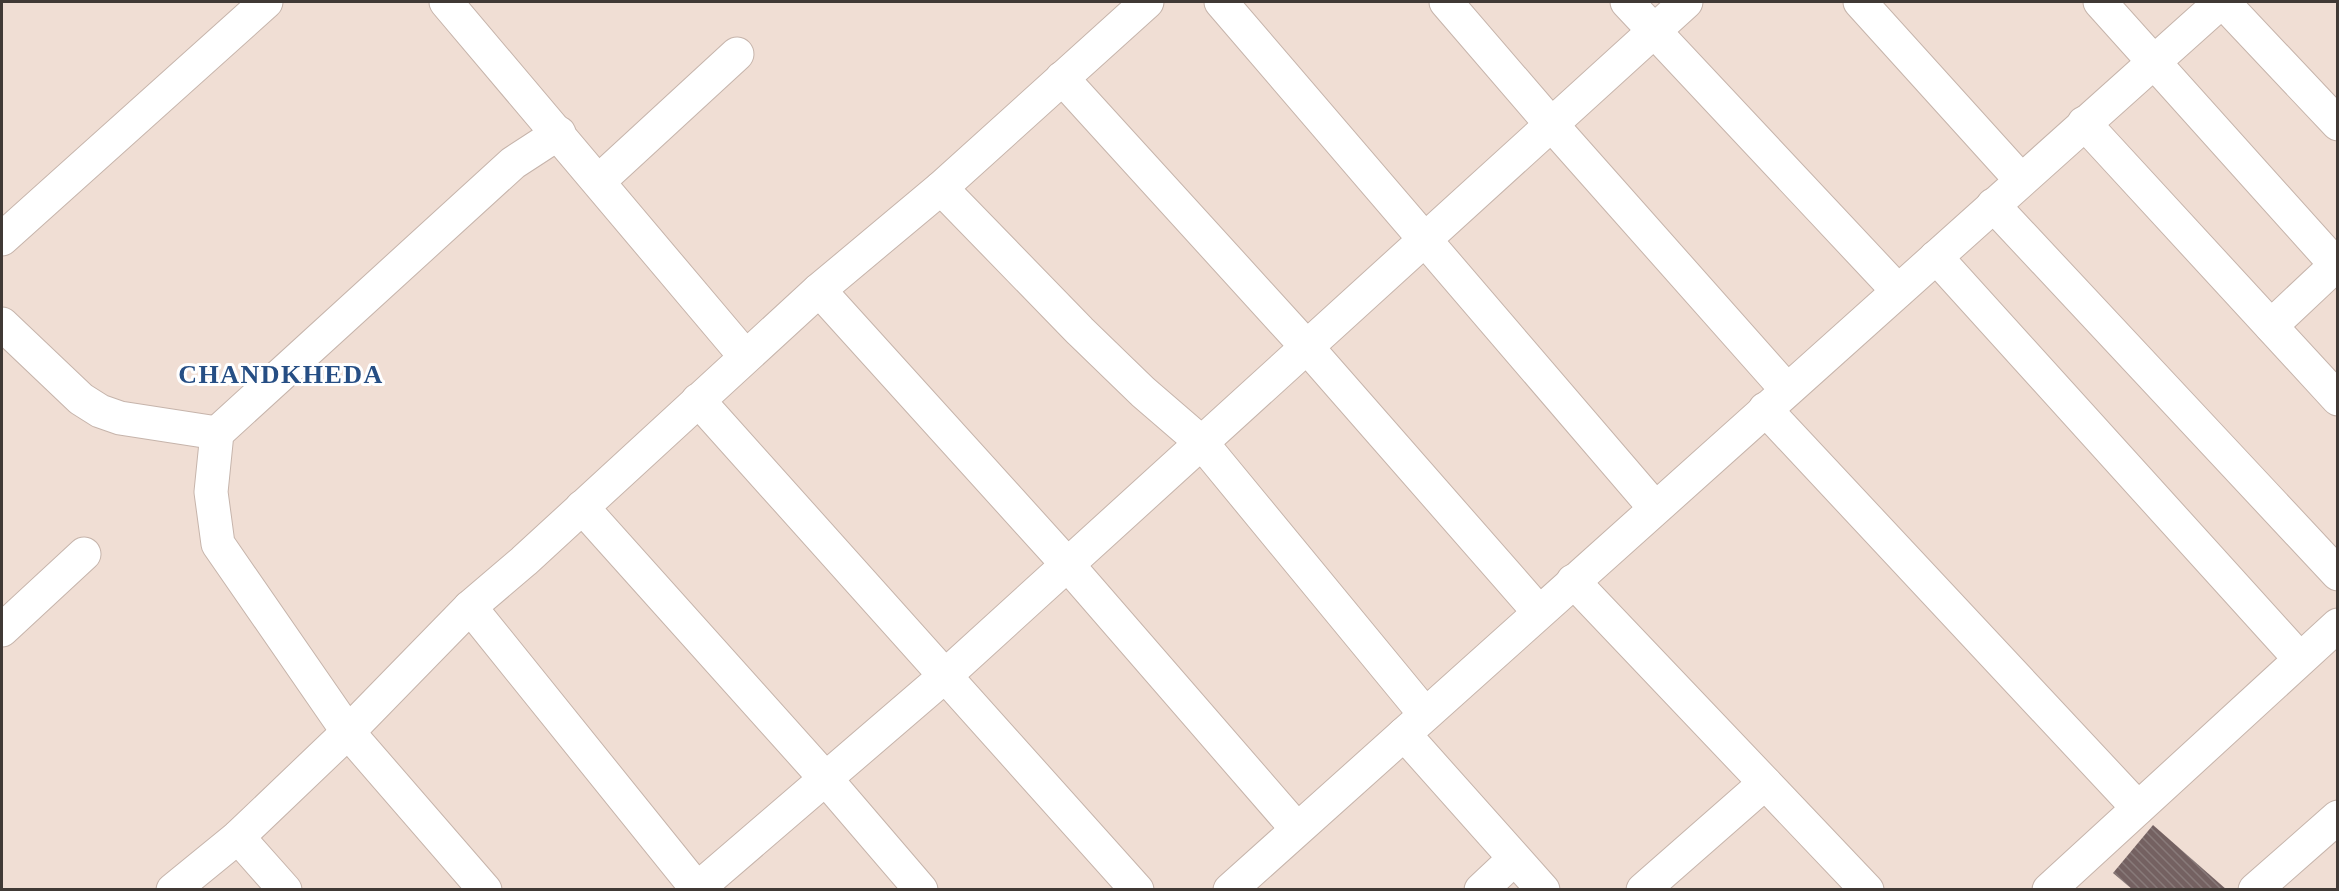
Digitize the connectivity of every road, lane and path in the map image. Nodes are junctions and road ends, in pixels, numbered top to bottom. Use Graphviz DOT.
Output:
graph roads {
  1 [pos="266,2"];
  2 [pos="446,2"];
  3 [pos="1147,2"];
  4 [pos="1221,2"];
  5 [pos="1446,2"];
  6 [pos="1626,2"];
  7 [pos="1686,2"];
  8 [pos="1860,2"];
  9 [pos="2100,2"];
  10 [pos="2222,2"];
  11 [pos="1653,32"];
  12 [pos="737,54"];
  13 [pos="2154,60"];
  14 [pos="1062,78"];
  15 [pos="2084,123"];
  16 [pos="1551,124"];
  17 [pos="2337,124"];
  18 [pos="559,133"];
  19 [pos="2021,180"];
  20 [pos="599,181"];
  21 [pos="941,188"];
  22 [pos="1993,205"];
  23 [pos="2,238"];
  24 [pos="1424,239"];
  25 [pos="1936,257"];
  26 [pos="2337,265"];
  27 [pos="819,290"];
  28 [pos="1898,291"];
  29 [pos="2,324"];
  30 [pos="2271,326"];
  31 [pos="1306,346"];
  32 [pos="745,356"];
  33 [pos="2337,399"];
  34 [pos="698,400"];
  35 [pos="1776,400"];
  36 [pos="217,433"];
  37 [pos="1201,442"];
  38 [pos="582,507"];
  39 [pos="1655,508"];
  40 [pos="84,554"];
  41 [pos="1067,564"];
  42 [pos="2337,574"];
  43 [pos="1573,581"];
  44 [pos="470,607"];
  45 [pos="1539,612"];
  46 [pos="2337,625"];
  47 [pos="2,630"];
  48 [pos="2300,659"];
  49 [pos="945,676"];
  50 [pos="1415,724"];
  51 [pos="348,732"];
  52 [pos="825,778"];
  53 [pos="1765,783"];
  54 [pos="2138,808"];
  55 [pos="2337,817"];
  56 [pos="1297,829"];
  57 [pos="238,837"];
  58 [pos="1514,859"];
  59 [pos="1246,885"];
  60 [pos="697,889"];
  61 [pos="173,890"];
  62 [pos="285,890"];
  63 [pos="485,890"];
  64 [pos="921,890"];
  65 [pos="1137,890"];
  66 [pos="1481,890"];
  67 [pos="1543,890"];
  68 [pos="1643,890"];
  69 [pos="1867,890"];
  70 [pos="2049,890"];
  71 [pos="2255,890"];
  1 -- 23 [label="street"];
  2 -- 18 [label="street"];
  3 -- 14 [label="street"];
  4 -- 24 [label="street"];
  5 -- 16 [label="street"];
  6 -- 11 [label="street"];
  7 -- 11 [label="street"];
  8 -- 19 [label="street"];
  9 -- 13 [label="street"];
  10 -- 13 [label="street"];
  10 -- 17 [label="street"];
  11 -- 16 [label="street"];
  11 -- 28 [label="street"];
  12 -- 20 [label="street"];
  13 -- 15 [label="street"];
  13 -- 26 [label="street"];
  14 -- 21 [label="street"];
  14 -- 31 [label="street"];
  15 -- 19 [label="street"];
  15 -- 30 [label="street"];
  16 -- 24 [label="street"];
  16 -- 35 [label="street"];
  18 -- 20 [label="street"];
  18 -- 36 [label="street"];
  19 -- 22 [label="street"];
  20 -- 32 [label="street"];
  21 -- 27 [label="street"];
  21 -- 37 [label="street"];
  22 -- 25 [label="street"];
  22 -- 42 [label="street"];
  24 -- 31 [label="street"];
  24 -- 39 [label="street"];
  25 -- 28 [label="street"];
  25 -- 48 [label="street"];
  26 -- 30 [label="street"];
  27 -- 32 [label="street"];
  27 -- 41 [label="street"];
  28 -- 35 [label="street"];
  29 -- 36 [label="street"];
  30 -- 33 [label="street"];
  31 -- 37 [label="street"];
  31 -- 45 [label="street"];
  32 -- 34 [label="street"];
  34 -- 38 [label="street"];
  34 -- 49 [label="street"];
  35 -- 39 [label="street"];
  35 -- 54 [label="street"];
  36 -- 51 [label="street"];
  37 -- 41 [label="street"];
  37 -- 50 [label="street"];
  38 -- 44 [label="street"];
  38 -- 52 [label="street"];
  39 -- 43 [label="street"];
  40 -- 47 [label="street"];
  41 -- 49 [label="street"];
  41 -- 56 [label="street"];
  43 -- 45 [label="street"];
  43 -- 53 [label="street"];
  44 -- 51 [label="street"];
  44 -- 60 [label="street"];
  45 -- 50 [label="street"];
  46 -- 48 [label="street"];
  48 -- 54 [label="street"];
  49 -- 52 [label="street"];
  49 -- 65 [label="street"];
  50 -- 56 [label="street"];
  50 -- 58 [label="street"];
  51 -- 57 [label="street"];
  51 -- 63 [label="street"];
  52 -- 60 [label="street"];
  52 -- 64 [label="street"];
  53 -- 68 [label="street"];
  53 -- 69 [label="street"];
  54 -- 70 [label="street"];
  55 -- 71 [label="street"];
  56 -- 59 [label="street"];
  57 -- 61 [label="street"];
  57 -- 62 [label="street"];
  58 -- 66 [label="street"];
  58 -- 67 [label="street"];
}
